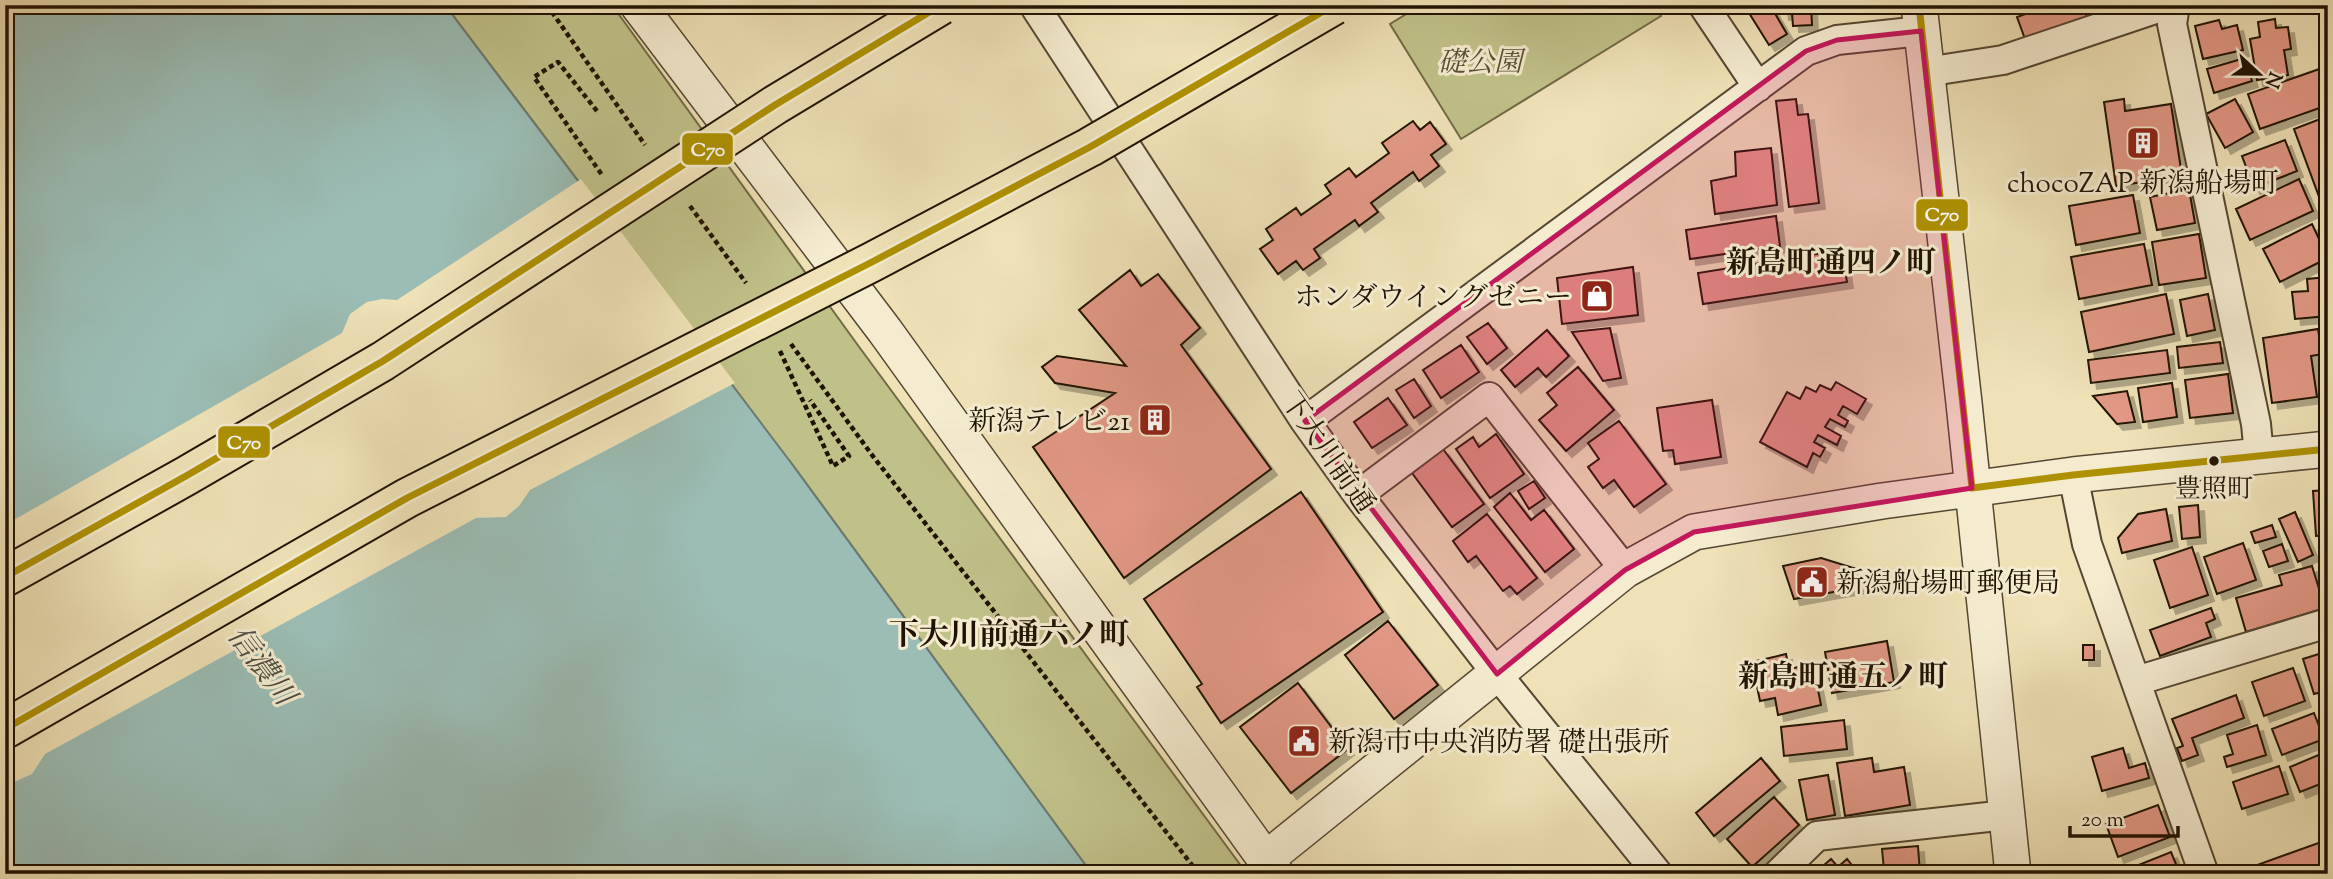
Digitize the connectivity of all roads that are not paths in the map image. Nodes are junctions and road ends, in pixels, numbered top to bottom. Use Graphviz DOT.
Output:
graph roads {
  1 [pos="638,5"];
  2 [pos="941,5"];
  3 [pos="1034,5"];
  4 [pos="1334,5"];
  5 [pos="1703,5"];
  6 [pos="2167,5"];
  7 [pos="2175,5"];
  8 [pos="1920,18"];
  9 [pos="1926,72"];
  10 [pos="1758,87"];
  11 [pos="1305,421"];
  12 [pos="2328,449"];
  13 [pos="2259,455"];
  14 [pos="2073,475"];
  15 [pos="1972,488"];
  16 [pos="1358,495"];
  17 [pos="1625,570"];
  18 [pos="5,577"];
  19 [pos="2328,624"];
  20 [pos="1497,674"];
  21 [pos="2136,681"];
  22 [pos="5,729"];
  23 [pos="2006,815"];
  24 [pos="1271,867"];
  25 [pos="1658,874"];
  26 [pos="1778,874"];
  27 [pos="2013,874"];
  28 [pos="2204,874"];
  1 -- 24 [label="street"];
  2 -- 18 [label="highway, bridge"];
  3 -- 11 [label="street, 下大川前通"];
  4 -- 22 [label="highway, bridge"];
  5 -- 10 [label="street"];
  6 -- 9 [label="street"];
  7 -- 13 [label="street"];
  8 -- 9 [label="street"];
  8 -- 10 [label="street"];
  9 -- 15 [label="street"];
  10 -- 11 [label="street"];
  11 -- 16 [label="street, 下大川前通"];
  12 -- 13 [label="street"];
  13 -- 14 [label="street"];
  14 -- 15 [label="street"];
  14 -- 21 [label="street"];
  15 -- 17 [label="street"];
  15 -- 23 [label="street"];
  16 -- 17 [label="street"];
  16 -- 20 [label="street, 下大川前通"];
  17 -- 20 [label="street"];
  19 -- 21 [label="street"];
  20 -- 24 [label="street"];
  20 -- 25 [label="street, 下大川前通"];
  21 -- 28 [label="street"];
  23 -- 26 [label="street"];
  23 -- 27 [label="street"];
}
